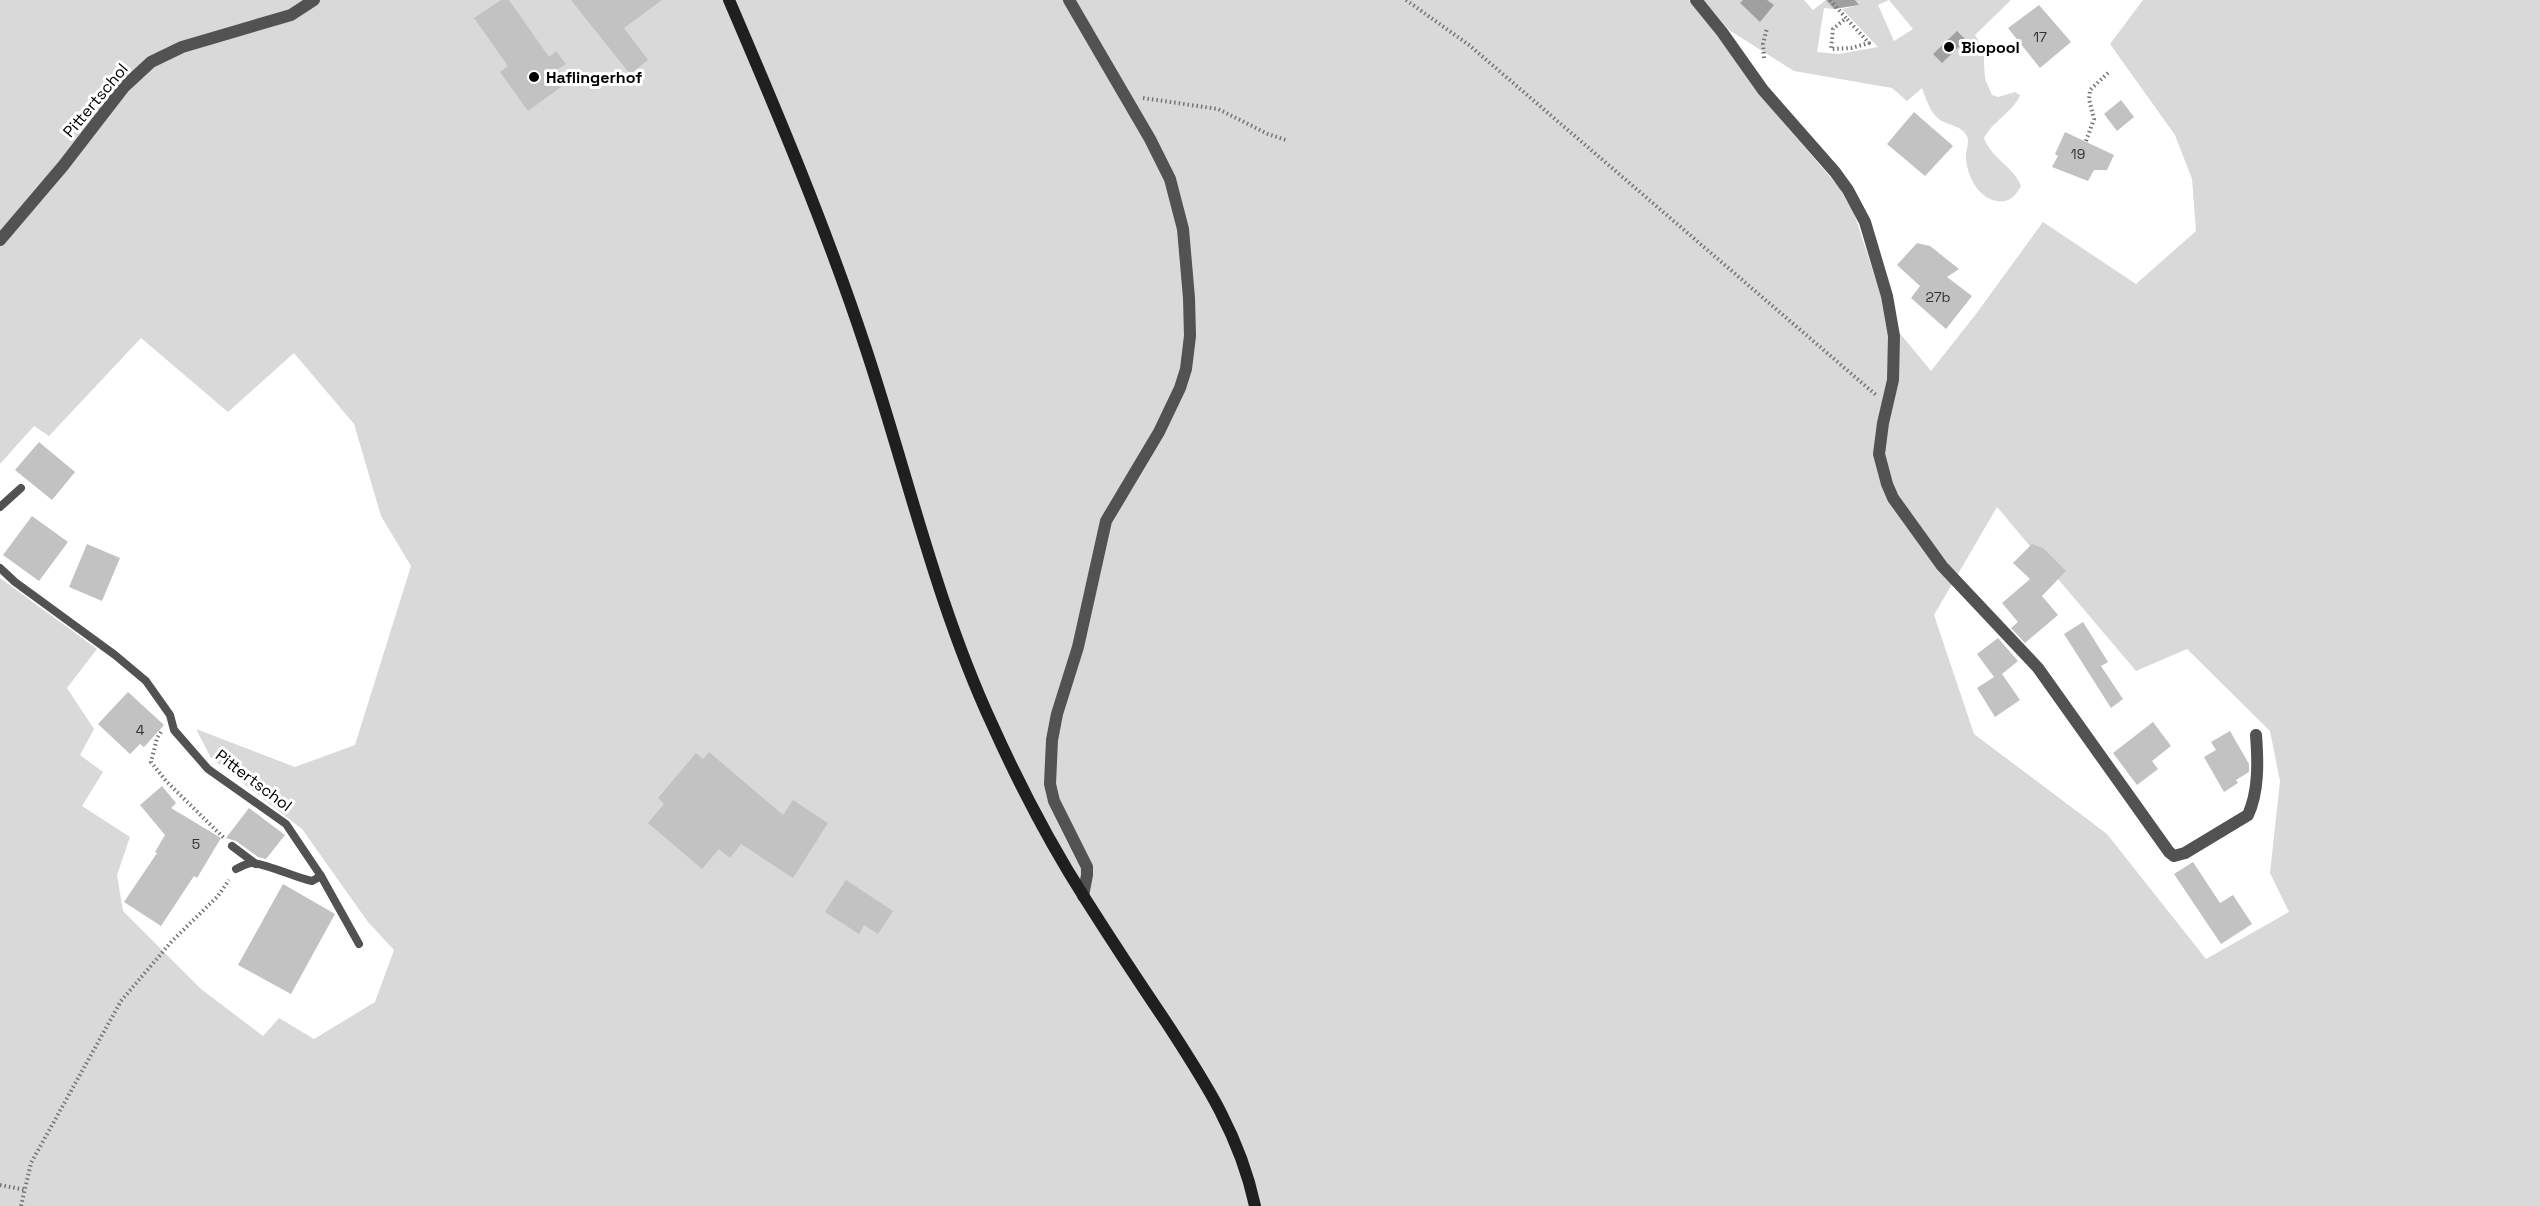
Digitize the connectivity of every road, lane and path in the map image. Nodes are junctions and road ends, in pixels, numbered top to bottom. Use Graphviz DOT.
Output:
graph roads {
  1 [pos="314,0"];
  2 [pos="729,0"];
  3 [pos="1069,0"];
  4 [pos="1406,0"];
  5 [pos="1696,0"];
  6 [pos="1830,0"];
  7 [pos="1846,18"];
  8 [pos="1767,28"];
  9 [pos="1764,58"];
  10 [pos="2110,71"];
  11 [pos="1125,96"];
  12 [pos="1286,140"];
  13 [pos="2086,141"];
  14 [pos="0,240"];
  15 [pos="1887,405"];
  16 [pos="21,488"];
  17 [pos="0,507"];
  18 [pos="0,568"];
  19 [pos="171,720"];
  20 [pos="2256,735"];
  21 [pos="232,846"];
  22 [pos="257,864"];
  23 [pos="236,869"];
  24 [pos="321,876"];
  25 [pos="1083,896"];
  26 [pos="359,944"];
  27 [pos="0,1185"];
  28 [pos="26,1190"];
  29 [pos="21,1206"];
  30 [pos="1255,1206"];
  1 -- 14 [label="street, Pittertschol"];
  2 -- 25 [label="main road"];
  3 -- 11 [label="street"];
  4 -- 15 [label="path"];
  5 -- 15 [label="street"];
  6 -- 7 [label="path"];
  7 -- 7 [label="path"];
  8 -- 9 [label="path"];
  10 -- 13 [label="path"];
  11 -- 12 [label="path"];
  11 -- 25 [label="street"];
  15 -- 20 [label="street"];
  16 -- 17 [label="lane"];
  18 -- 19 [label="lane, Pittertschol"];
  19 -- 21 [label="path"];
  19 -- 24 [label="lane, Pittertschol"];
  21 -- 22 [label="lane"];
  22 -- 23 [label="lane"];
  22 -- 24 [label="lane"];
  23 -- 28 [label="path"];
  24 -- 26 [label="lane, Pittertschol"];
  25 -- 30 [label="main road"];
  27 -- 28 [label="path"];
  28 -- 29 [label="path"];
}
